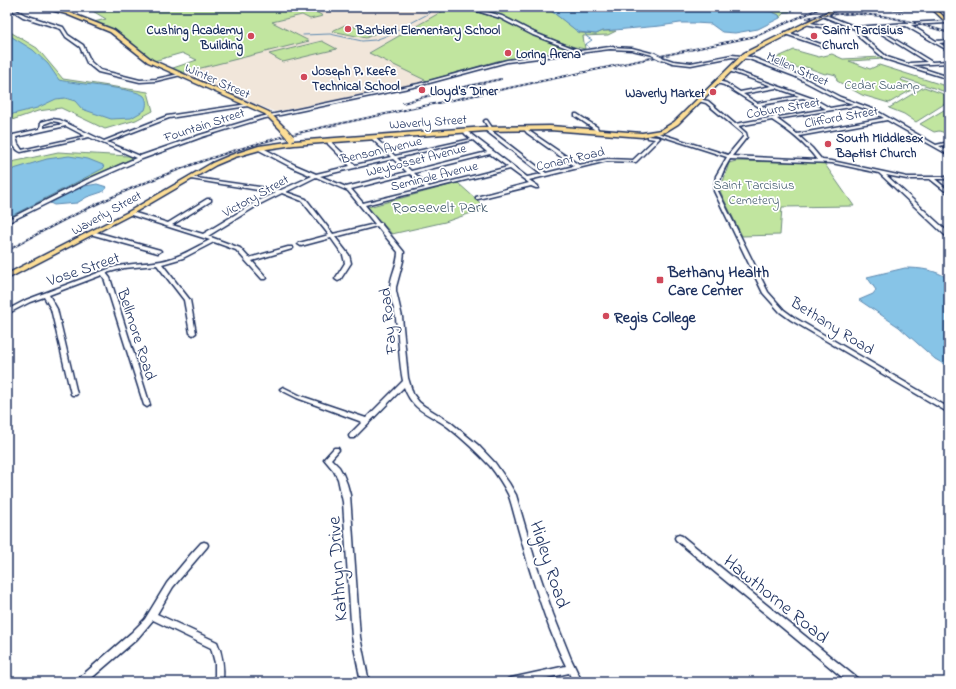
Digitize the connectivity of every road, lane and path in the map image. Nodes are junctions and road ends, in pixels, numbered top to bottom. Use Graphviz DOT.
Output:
graph roads {
  1 [pos="9,7"];
  2 [pos="40,7"];
  3 [pos="454,7"];
  4 [pos="840,7"];
  5 [pos="891,8"];
  6 [pos="933,8"];
  7 [pos="823,15"];
  8 [pos="806,23"];
  9 [pos="948,23"];
  10 [pos="906,24"];
  11 [pos="873,26"];
  12 [pos="856,28"];
  13 [pos="836,29"];
  14 [pos="786,33"];
  15 [pos="949,41"];
  16 [pos="935,42"];
  17 [pos="824,46"];
  18 [pos="570,48"];
  19 [pos="601,49"];
  20 [pos="949,50"];
  21 [pos="578,52"];
  22 [pos="566,54"];
  23 [pos="742,58"];
  24 [pos="949,62"];
  25 [pos="931,63"];
  26 [pos="906,65"];
  27 [pos="730,70"];
  28 [pos="179,75"];
  29 [pos="948,77"];
  30 [pos="718,82"];
  31 [pos="778,87"];
  32 [pos="739,93"];
  33 [pos="804,97"];
  34 [pos="699,100"];
  35 [pos="757,104"];
  36 [pos="857,104"];
  37 [pos="248,105"];
  38 [pos="829,109"];
  39 [pos="576,115"];
  40 [pos="270,116"];
  41 [pos="779,118"];
  42 [pos="773,119"];
  43 [pos="888,119"];
  44 [pos="486,121"];
  45 [pos="66,125"];
  46 [pos="736,125"];
  47 [pos="525,128"];
  48 [pos="488,129"];
  49 [pos="42,130"];
  50 [pos="465,130"];
  51 [pos="597,132"];
  52 [pos="797,135"];
  53 [pos="89,136"];
  54 [pos="654,136"];
  55 [pos="372,137"];
  56 [pos="474,139"];
  57 [pos="293,140"];
  58 [pos="329,140"];
  59 [pos="104,142"];
  60 [pos="949,143"];
  61 [pos="935,146"];
  62 [pos="259,148"];
  63 [pos="491,152"];
  64 [pos="949,154"];
  65 [pos="394,157"];
  66 [pos="728,157"];
  67 [pos="140,158"];
  68 [pos="821,162"];
  69 [pos="354,167"];
  70 [pos="578,167"];
  71 [pos="511,168"];
  72 [pos="410,172"];
  73 [pos="879,172"];
  74 [pos="317,175"];
  75 [pos="546,175"];
  76 [pos="191,178"];
  77 [pos="949,178"];
  78 [pos="932,179"];
  79 [pos="526,180"];
  80 [pos="347,188"];
  81 [pos="428,188"];
  82 [pos="282,192"];
  83 [pos="949,193"];
  84 [pos="478,198"];
  85 [pos="209,200"];
  86 [pos="363,204"];
  87 [pos="130,213"];
  88 [pos="7,222"];
  89 [pos="380,224"];
  90 [pos="168,225"];
  91 [pos="92,234"];
  92 [pos="204,236"];
  93 [pos="332,236"];
  94 [pos="949,236"];
  95 [pos="214,240"];
  96 [pos="301,244"];
  97 [pos="290,248"];
  98 [pos="158,251"];
  99 [pos="249,260"];
  100 [pos="158,263"];
  101 [pos="103,273"];
  102 [pos="7,277"];
  103 [pos="264,278"];
  104 [pos="338,279"];
  105 [pos="46,295"];
  106 [pos="7,312"];
  107 [pos="193,333"];
  108 [pos="406,382"];
  109 [pos="283,389"];
  110 [pos="74,394"];
  111 [pos="147,405"];
  112 [pos="949,411"];
  113 [pos="367,421"];
  114 [pos="352,436"];
  115 [pos="336,450"];
  116 [pos="488,460"];
  117 [pos="679,538"];
  118 [pos="204,545"];
  119 [pos="152,616"];
  120 [pos="571,669"];
  121 [pos="81,682"];
  122 [pos="219,682"];
  123 [pos="365,682"];
  124 [pos="511,682"];
  125 [pos="578,682"];
  126 [pos="855,682"];
  1 -- 28 [label="street"];
  2 -- 28 [label="main road, Winter Street"];
  3 -- 18 [label="street"];
  4 -- 7 [label="main road, Waverly Street"];
  5 -- 6 [label="street"];
  6 -- 9 [label="main road"];
  7 -- 8 [label="main road, Waverly Street"];
  7 -- 12 [label="street"];
  8 -- 13 [label="street"];
  8 -- 14 [label="main road, Waverly Street"];
  9 -- 10 [label="street"];
  10 -- 11 [label="street"];
  10 -- 16 [label="street"];
  11 -- 12 [label="street"];
  11 -- 25 [label="street"];
  12 -- 26 [label="street"];
  14 -- 17 [label="street"];
  14 -- 23 [label="main road, Waverly Street"];
  15 -- 16 [label="street"];
  16 -- 20 [label="street"];
  18 -- 19 [label="street"];
  18 -- 21 [label="street"];
  18 -- 22 [label="street"];
  19 -- 21 [label="street, Fountain Street"];
  19 -- 23 [label="street, Fountain Street, bridge"];
  21 -- 22 [label="street, Fountain Street"];
  22 -- 40 [label="street, Fountain Street"];
  23 -- 27 [label="main road, Waverly Street"];
  23 -- 36 [label="street, Mellen Street"];
  24 -- 25 [label="street"];
  25 -- 26 [label="street"];
  26 -- 29 [label="street"];
  27 -- 30 [label="main road, Waverly Street"];
  27 -- 31 [label="street"];
  28 -- 37 [label="main road, Winter Street"];
  30 -- 32 [label="street"];
  30 -- 34 [label="main road, Waverly Street"];
  31 -- 32 [label="street"];
  31 -- 33 [label="street"];
  32 -- 35 [label="street"];
  33 -- 35 [label="street"];
  33 -- 38 [label="street"];
  34 -- 46 [label="street, Bethany Road"];
  34 -- 54 [label="main road, Waverly Street"];
  35 -- 41 [label="street"];
  36 -- 38 [label="street, Coburn Street"];
  36 -- 43 [label="street, Mellen Street"];
  37 -- 40 [label="main road, Winter Street"];
  37 -- 59 [label="street"];
  38 -- 41 [label="street, Coburn Street"];
  39 -- 51 [label="street"];
  40 -- 57 [label="main road, Winter Street, bridge"];
  40 -- 67 [label="street, Fountain Street"];
  41 -- 42 [label="street, Coburn Street"];
  42 -- 46 [label="street, Coburn Street"];
  42 -- 52 [label="street"];
  43 -- 52 [label="street, Clifford Street"];
  43 -- 61 [label="street, Mellen Street"];
  44 -- 48 [label="street"];
  45 -- 49 [label="street"];
  45 -- 49 [label="street"];
  45 -- 53 [label="street"];
  46 -- 66 [label="street, Bethany Road"];
  47 -- 48 [label="main road, Waverly Street"];
  47 -- 51 [label="main road, Waverly Street"];
  47 -- 70 [label="street"];
  48 -- 50 [label="main road, Waverly Street"];
  48 -- 75 [label="street"];
  49 -- 53 [label="street"];
  50 -- 55 [label="main road, Waverly Street"];
  50 -- 56 [label="street"];
  51 -- 54 [label="main road, Waverly Street"];
  52 -- 68 [label="street"];
  53 -- 59 [label="street"];
  54 -- 66 [label="street"];
  54 -- 70 [label="street, Conant Road"];
  55 -- 58 [label="main road, Waverly Street"];
  55 -- 65 [label="street"];
  56 -- 63 [label="street"];
  56 -- 65 [label="street, Benson Avenue"];
  57 -- 58 [label="main road, Waverly Street"];
  57 -- 62 [label="main road, Waverly Street"];
  58 -- 69 [label="street"];
  59 -- 67 [label="street"];
  60 -- 61 [label="street"];
  61 -- 64 [label="street, Mellen Street"];
  62 -- 74 [label="street, Fay Road"];
  62 -- 76 [label="main road, Waverly Street"];
  63 -- 71 [label="street"];
  63 -- 72 [label="street, Weybosset Avenue"];
  65 -- 69 [label="street, Benson Avenue"];
  65 -- 72 [label="street"];
  66 -- 68 [label="street"];
  66 -- 112 [label="street, Bethany Road"];
  67 -- 88 [label="street, Fountain Street"];
  68 -- 73 [label="street"];
  69 -- 74 [label="street, Benson Avenue"];
  70 -- 75 [label="street, Conant Road"];
  71 -- 79 [label="street"];
  71 -- 81 [label="street, Seminole Avenue"];
  72 -- 80 [label="street, Weybosset Avenue"];
  72 -- 81 [label="street"];
  73 -- 78 [label="street"];
  73 -- 94 [label="street"];
  74 -- 80 [label="street, Fay Road"];
  74 -- 82 [label="street, Victory Street"];
  75 -- 79 [label="street, Conant Road"];
  76 -- 82 [label="street"];
  76 -- 87 [label="main road, Waverly Street"];
  77 -- 78 [label="street"];
  78 -- 83 [label="street"];
  79 -- 84 [label="street"];
  80 -- 86 [label="street, Fay Road"];
  81 -- 86 [label="street, Seminole Avenue"];
  82 -- 92 [label="street, Victory Street"];
  82 -- 93 [label="street"];
  85 -- 90 [label="street"];
  86 -- 89 [label="street, Fay Road"];
  87 -- 90 [label="street"];
  87 -- 91 [label="main road, Waverly Street"];
  89 -- 93 [label="street"];
  89 -- 108 [label="street, Fay Road"];
  90 -- 92 [label="street"];
  91 -- 98 [label="street"];
  91 -- 102 [label="main road, Waverly Street"];
  92 -- 95 [label="street"];
  93 -- 96 [label="street"];
  93 -- 104 [label="street"];
  95 -- 99 [label="street"];
  95 -- 100 [label="street, Vose Street"];
  97 -- 99 [label="street"];
  99 -- 103 [label="street"];
  100 -- 101 [label="street, Vose Street"];
  100 -- 107 [label="street"];
  101 -- 105 [label="street, Vose Street"];
  101 -- 111 [label="street, Bellmore Road"];
  105 -- 106 [label="street, Vose Street"];
  105 -- 110 [label="street"];
  108 -- 113 [label="street"];
  108 -- 116 [label="street, Fay Road"];
  109 -- 113 [label="street"];
  113 -- 114 [label="street"];
  115 -- 123 [label="street, Kathryn Drive"];
  116 -- 120 [label="street, Higley Road"];
  117 -- 126 [label="street, Hawthorne Road"];
  118 -- 119 [label="street"];
  119 -- 121 [label="street"];
  119 -- 122 [label="street"];
  120 -- 124 [label="street"];
  120 -- 125 [label="street, Higley Road"];
}
